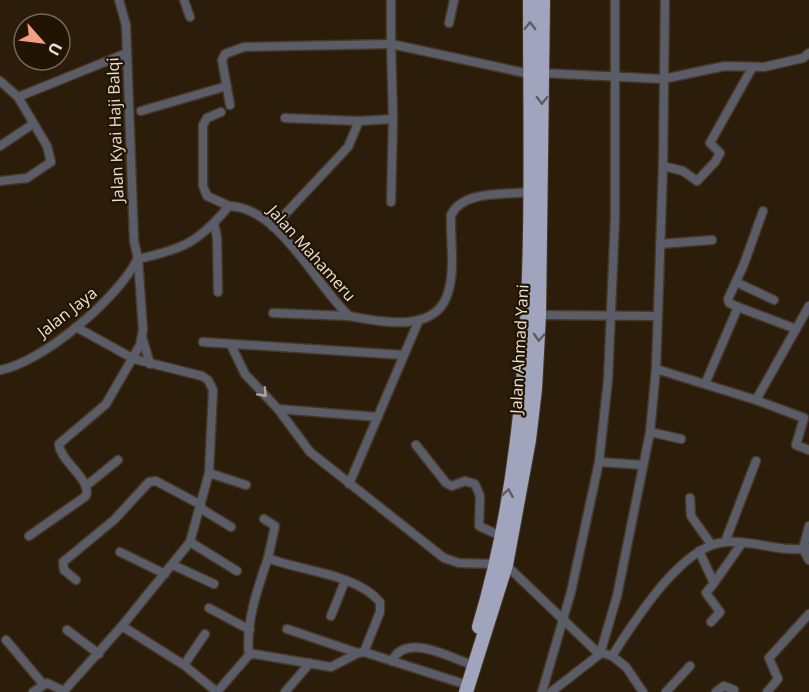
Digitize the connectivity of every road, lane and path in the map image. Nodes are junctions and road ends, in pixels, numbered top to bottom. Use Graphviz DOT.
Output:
graph roads {
  1 [pos="119,0"];
  2 [pos="184,0"];
  3 [pos="391,0"];
  4 [pos="454,0"];
  5 [pos="530,0"];
  6 [pos="543,0"];
  7 [pos="615,0"];
  8 [pos="665,0"];
  9 [pos="190,17"];
  10 [pos="449,22"];
  11 [pos="391,44"];
  12 [pos="127,53"];
  13 [pos="809,53"];
  14 [pos="752,68"];
  15 [pos="536,74"];
  16 [pos="615,78"];
  17 [pos="663,79"];
  18 [pos="0,82"];
  19 [pos="227,86"];
  20 [pos="18,97"];
  21 [pos="230,105"];
  22 [pos="141,111"];
  23 [pos="221,112"];
  24 [pos="285,118"];
  25 [pos="393,119"];
  26 [pos="359,122"];
  27 [pos="33,124"];
  28 [pos="0,146"];
  29 [pos="663,166"];
  30 [pos="0,180"];
  31 [pos="530,192"];
  32 [pos="391,202"];
  33 [pos="229,206"];
  34 [pos="763,211"];
  35 [pos="214,224"];
  36 [pos="273,227"];
  37 [pos="712,240"];
  38 [pos="660,244"];
  39 [pos="138,259"];
  40 [pos="736,282"];
  41 [pos="218,292"];
  42 [pos="774,300"];
  43 [pos="738,307"];
  44 [pos="808,310"];
  45 [pos="273,313"];
  46 [pos="539,315"];
  47 [pos="612,315"];
  48 [pos="349,316"];
  49 [pos="657,316"];
  50 [pos="419,320"];
  51 [pos="76,327"];
  52 [pos="796,329"];
  53 [pos="142,337"];
  54 [pos="203,342"];
  55 [pos="231,345"];
  56 [pos="404,355"];
  57 [pos="134,359"];
  58 [pos="150,364"];
  59 [pos="656,369"];
  60 [pos="0,370"];
  61 [pos="705,384"];
  62 [pos="756,400"];
  63 [pos="278,409"];
  64 [pos="378,417"];
  65 [pos="806,419"];
  66 [pos="650,432"];
  67 [pos="681,439"];
  68 [pos="416,445"];
  69 [pos="809,450"];
  70 [pos="118,460"];
  71 [pos="756,460"];
  72 [pos="599,462"];
  73 [pos="643,465"];
  74 [pos="209,473"];
  75 [pos="349,484"];
  76 [pos="246,485"];
  77 [pos="86,486"];
  78 [pos="690,498"];
  79 [pos="200,507"];
  80 [pos="264,519"];
  81 [pos="231,526"];
  82 [pos="809,526"];
  83 [pos="29,536"];
  84 [pos="501,536"];
  85 [pos="190,542"];
  86 [pos="724,542"];
  87 [pos="742,543"];
  88 [pos="711,544"];
  89 [pos="806,548"];
  90 [pos="699,551"];
  91 [pos="120,552"];
  92 [pos="268,558"];
  93 [pos="809,560"];
  94 [pos="173,565"];
  95 [pos="500,565"];
  96 [pos="237,571"];
  97 [pos="165,574"];
  98 [pos="76,580"];
  99 [pos="345,581"];
  100 [pos="714,583"];
  101 [pos="214,584"];
  102 [pos="209,608"];
  103 [pos="809,614"];
  104 [pos="331,616"];
  105 [pos="563,621"];
  106 [pos="711,622"];
  107 [pos="122,626"];
  108 [pos="287,629"];
  109 [pos="67,630"];
  110 [pos="250,630"];
  111 [pos="205,634"];
  112 [pos="6,640"];
  113 [pos="361,653"];
  114 [pos="99,654"];
  115 [pos="249,654"];
  116 [pos="600,654"];
  117 [pos="612,656"];
  118 [pos="392,661"];
  119 [pos="310,663"];
  120 [pos="467,663"];
  121 [pos="184,664"];
  122 [pos="690,666"];
  123 [pos="43,684"];
  124 [pos="462,689"];
  125 [pos="734,691"];
  126 [pos="33,692"];
  127 [pos="64,692"];
  128 [pos="217,692"];
  129 [pos="285,692"];
  130 [pos="542,692"];
  131 [pos="551,692"];
  132 [pos="643,692"];
  133 [pos="666,692"];
  134 [pos="716,692"];
  135 [pos="767,692"];
  1 -- 12 [label="street, Jalan Kyai Haji Balqi"];
  2 -- 9 [label="street"];
  3 -- 11 [label="street"];
  4 -- 10 [label="street"];
  15 -- 5 [label="highway, Jalan Ahmad Yani, one-way"];
  6 -- 15 [label="highway, Jalan Ahmad Yani"];
  7 -- 16 [label="street"];
  8 -- 17 [label="street"];
  11 -- 15 [label="street"];
  11 -- 19 [label="street"];
  11 -- 25 [label="street"];
  12 -- 20 [label="street"];
  12 -- 39 [label="street, Jalan Kyai Haji Balqi"];
  13 -- 14 [label="street"];
  14 -- 17 [label="street"];
  14 -- 29 [label="street"];
  15 -- 16 [label="street"];
  15 -- 31 [label="highway, Jalan Ahmad Yani"];
  15 -- 46 [label="highway, Jalan Ahmad Yani, one-way"];
  16 -- 17 [label="street"];
  16 -- 47 [label="street"];
  17 -- 29 [label="street"];
  18 -- 20 [label="street"];
  19 -- 21 [label="street"];
  19 -- 22 [label="street"];
  20 -- 27 [label="street"];
  23 -- 33 [label="street, Jalan Mahameru"];
  24 -- 26 [label="street"];
  25 -- 26 [label="street"];
  25 -- 32 [label="street"];
  26 -- 36 [label="street"];
  27 -- 28 [label="street"];
  27 -- 30 [label="street"];
  29 -- 38 [label="street"];
  31 -- 50 [label="street"];
  84 -- 31 [label="highway, Jalan Ahmad Yani, one-way"];
  33 -- 35 [label="street"];
  33 -- 36 [label="street, Jalan Mahameru"];
  34 -- 40 [label="street"];
  35 -- 39 [label="street"];
  35 -- 41 [label="street"];
  36 -- 48 [label="street, Jalan Mahameru"];
  37 -- 38 [label="street"];
  38 -- 49 [label="street"];
  39 -- 51 [label="street, Jalan Jaya"];
  39 -- 53 [label="street, Jalan Kyai Haji Balqi"];
  40 -- 42 [label="street"];
  40 -- 43 [label="street"];
  43 -- 52 [label="street"];
  43 -- 61 [label="street"];
  44 -- 52 [label="street"];
  45 -- 48 [label="street"];
  46 -- 47 [label="street"];
  46 -- 95 [label="highway, Jalan Ahmad Yani, one-way"];
  47 -- 49 [label="street"];
  47 -- 72 [label="street"];
  48 -- 50 [label="street, Jalan Mahameru"];
  49 -- 59 [label="street"];
  50 -- 56 [label="street"];
  51 -- 57 [label="street"];
  51 -- 60 [label="street, Jalan Jaya"];
  52 -- 62 [label="street"];
  53 -- 57 [label="street"];
  53 -- 58 [label="street"];
  54 -- 55 [label="street"];
  55 -- 56 [label="street"];
  55 -- 63 [label="street, one-way"];
  56 -- 64 [label="street"];
  57 -- 58 [label="street"];
  57 -- 77 [label="street"];
  58 -- 74 [label="street"];
  59 -- 61 [label="street"];
  59 -- 66 [label="street"];
  61 -- 62 [label="street"];
  62 -- 65 [label="street"];
  63 -- 64 [label="street"];
  63 -- 75 [label="street"];
  64 -- 75 [label="street"];
  65 -- 69 [label="street"];
  66 -- 67 [label="street"];
  66 -- 73 [label="street"];
  68 -- 84 [label="street"];
  70 -- 77 [label="street"];
  71 -- 86 [label="street"];
  72 -- 73 [label="street"];
  72 -- 105 [label="street"];
  73 -- 116 [label="street"];
  74 -- 76 [label="street"];
  74 -- 79 [label="street"];
  75 -- 95 [label="street"];
  77 -- 83 [label="street"];
  78 -- 88 [label="street"];
  79 -- 81 [label="street"];
  79 -- 85 [label="street"];
  79 -- 98 [label="street"];
  80 -- 92 [label="street"];
  82 -- 89 [label="street"];
  84 -- 95 [label="highway, Jalan Ahmad Yani"];
  85 -- 94 [label="street"];
  85 -- 96 [label="street"];
  86 -- 87 [label="street"];
  86 -- 88 [label="street"];
  87 -- 89 [label="street"];
  87 -- 100 [label="street"];
  88 -- 90 [label="street"];
  89 -- 93 [label="street"];
  90 -- 100 [label="street"];
  90 -- 117 [label="street"];
  91 -- 97 [label="street"];
  92 -- 99 [label="street"];
  92 -- 110 [label="street"];
  94 -- 97 [label="street"];
  94 -- 101 [label="street"];
  95 -- 105 [label="street"];
  95 -- 120 [label="highway, Jalan Ahmad Yani"];
  95 -- 124 [label="highway, Jalan Ahmad Yani"];
  97 -- 107 [label="street"];
  99 -- 104 [label="street"];
  99 -- 113 [label="street"];
  100 -- 106 [label="street"];
  102 -- 110 [label="street"];
  103 -- 135 [label="street"];
  105 -- 116 [label="street"];
  105 -- 130 [label="street"];
  107 -- 114 [label="street"];
  107 -- 121 [label="street"];
  108 -- 113 [label="street"];
  109 -- 114 [label="street"];
  110 -- 115 [label="street"];
  111 -- 121 [label="street"];
  112 -- 123 [label="street"];
  113 -- 118 [label="street"];
  113 -- 119 [label="street"];
  114 -- 127 [label="street"];
  115 -- 119 [label="street"];
  115 -- 128 [label="street"];
  116 -- 117 [label="street"];
  116 -- 131 [label="street"];
  117 -- 132 [label="street"];
  118 -- 120 [label="street"];
  118 -- 124 [label="street"];
  119 -- 129 [label="street"];
  120 -- 124 [label="highway, Jalan Ahmad Yani"];
  121 -- 128 [label="street"];
  122 -- 133 [label="street"];
  123 -- 126 [label="street"];
  123 -- 127 [label="street"];
  125 -- 134 [label="street"];
}
